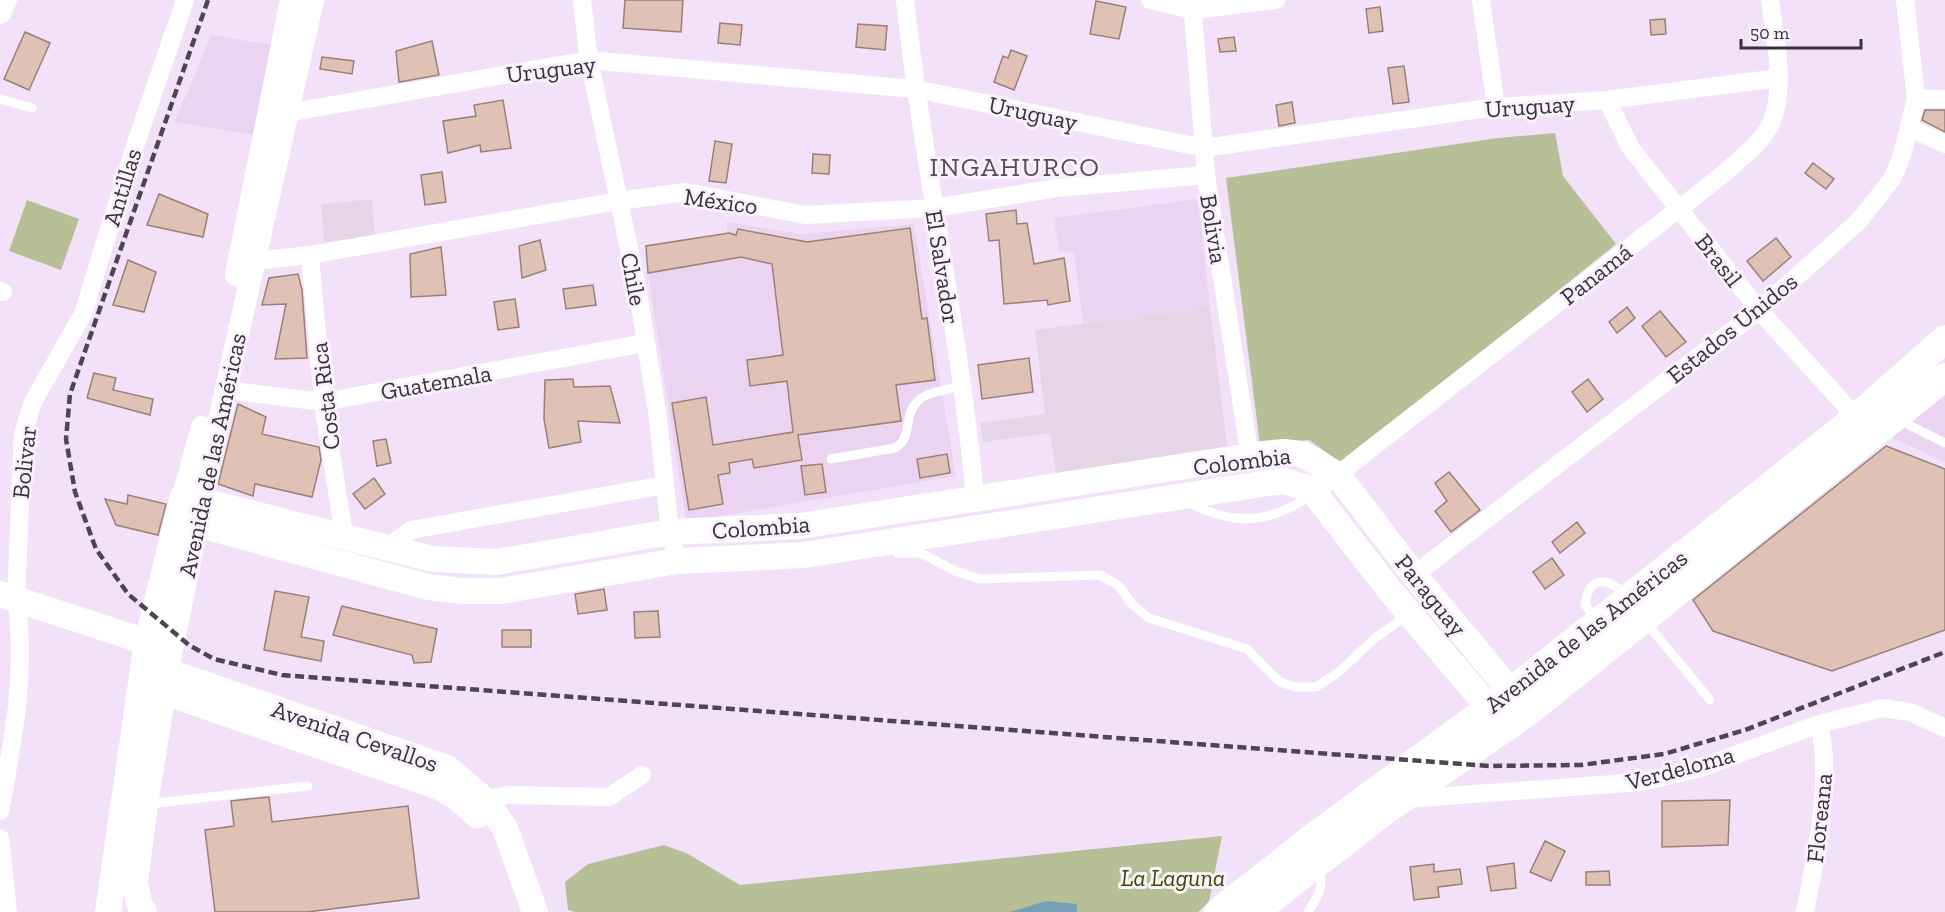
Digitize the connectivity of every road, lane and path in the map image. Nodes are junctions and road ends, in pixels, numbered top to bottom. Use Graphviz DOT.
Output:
graph roads {
  1 [pos="6,0"];
  2 [pos="184,0"];
  3 [pos="291,0"];
  4 [pos="313,0"];
  5 [pos="582,0"];
  6 [pos="905,0"];
  7 [pos="1149,0"];
  8 [pos="1276,0"];
  9 [pos="1481,0"];
  10 [pos="1770,0"];
  11 [pos="1905,0"];
  12 [pos="1193,5"];
  13 [pos="0,13"];
  14 [pos="589,60"];
  15 [pos="1779,78"];
  16 [pos="915,89"];
  17 [pos="0,99"];
  18 [pos="1916,99"];
  19 [pos="1945,99"];
  20 [pos="1607,100"];
  21 [pos="1496,107"];
  22 [pos="32,108"];
  23 [pos="287,113"];
  24 [pos="1910,128"];
  25 [pos="1945,144"];
  26 [pos="1204,148"];
  27 [pos="1206,175"];
  28 [pos="618,201"];
  29 [pos="934,208"];
  30 [pos="1678,208"];
  31 [pos="310,255"];
  32 [pos="246,262"];
  33 [pos="1759,310"];
  34 [pos="1945,339"];
  35 [pos="645,343"];
  36 [pos="52,369"];
  37 [pos="1945,377"];
  38 [pos="962,386"];
  39 [pos="226,390"];
  40 [pos="323,402"];
  41 [pos="1874,423"];
  42 [pos="1945,443"];
  43 [pos="1250,457"];
  44 [pos="831,459"];
  45 [pos="1338,475"];
  46 [pos="665,486"];
  47 [pos="1314,493"];
  48 [pos="975,498"];
  49 [pos="1180,498"];
  50 [pos="189,510"];
  51 [pos="670,532"];
  52 [pos="344,536"];
  53 [pos="388,547"];
  54 [pos="890,553"];
  55 [pos="788,556"];
  56 [pos="676,561"];
  57 [pos="817,564"];
  58 [pos="1414,575"];
  59 [pos="8,596"];
  60 [pos="1636,609"];
  61 [pos="1409,613"];
  62 [pos="160,657"];
  63 [pos="1710,700"];
  64 [pos="1502,714"];
  65 [pos="1819,724"];
  66 [pos="1945,728"];
  67 [pos="373,753"];
  68 [pos="642,776"];
  69 [pos="308,786"];
  70 [pos="1405,789"];
  71 [pos="485,800"];
  72 [pos="145,804"];
  73 [pos="0,811"];
  74 [pos="0,838"];
  75 [pos="1315,864"];
  76 [pos="1223,910"];
  77 [pos="8,912"];
  78 [pos="108,912"];
  79 [pos="144,912"];
  80 [pos="520,912"];
  81 [pos="535,912"];
  82 [pos="1255,912"];
  83 [pos="1308,912"];
  84 [pos="1804,912"];
  1 -- 13 [label="street"];
  2 -- 36 [label="street, Antillas"];
  3 -- 32 [label="street, Avenida de las Américas"];
  4 -- 23 [label="street, Avenida de las Américas"];
  5 -- 14 [label="street, Chile"];
  6 -- 16 [label="street, El Salvador"];
  7 -- 12 [label="street"];
  8 -- 12 [label="street"];
  9 -- 21 [label="street"];
  10 -- 15 [label="street, Panamá"];
  11 -- 18 [label="street, Estados Unidos"];
  12 -- 26 [label="street, Bolivia"];
  14 -- 16 [label="street, Uruguay"];
  14 -- 23 [label="street, Uruguay"];
  14 -- 28 [label="street, Chile"];
  15 -- 20 [label="street, Uruguay"];
  15 -- 30 [label="street, Panamá"];
  16 -- 26 [label="street, Uruguay"];
  16 -- 29 [label="street, El Salvador"];
  17 -- 22 [label="lane"];
  18 -- 19 [label="street"];
  18 -- 24 [label="street, Estados Unidos"];
  20 -- 21 [label="street, Uruguay"];
  20 -- 30 [label="street, Brasil"];
  21 -- 26 [label="street, Uruguay"];
  23 -- 32 [label="street, Avenida de las Américas"];
  24 -- 25 [label="street"];
  24 -- 33 [label="street, Estados Unidos"];
  26 -- 27 [label="street, Bolivia"];
  27 -- 29 [label="street, México"];
  27 -- 43 [label="street, Bolivia"];
  28 -- 29 [label="street, México"];
  28 -- 31 [label="street, México"];
  28 -- 35 [label="street, Chile"];
  29 -- 38 [label="street, El Salvador"];
  30 -- 33 [label="street, Brasil"];
  30 -- 45 [label="street, Panamá"];
  31 -- 32 [label="street, México"];
  31 -- 40 [label="street, Costa Rica"];
  32 -- 39 [label="street, Avenida de las Américas"];
  32 -- 50 [label="street, Avenida de las Américas"];
  33 -- 41 [label="street, Brasil"];
  33 -- 58 [label="street, Estados Unidos"];
  34 -- 41 [label="main road, Avenida de las Américas"];
  35 -- 40 [label="street, Guatemala"];
  35 -- 46 [label="street, Chile"];
  36 -- 59 [label="street, Bolivar"];
  37 -- 41 [label="main road, Avenida de las Américas"];
  38 -- 44 [label="lane"];
  38 -- 48 [label="street, El Salvador"];
  39 -- 40 [label="street, Guatemala"];
  39 -- 50 [label="street, Avenida de las Américas"];
  40 -- 52 [label="street, Costa Rica"];
  41 -- 42 [label="lane"];
  41 -- 60 [label="main road, Avenida de las Américas"];
  43 -- 45 [label="main road, Colombia"];
  43 -- 48 [label="main road, Colombia"];
  45 -- 47 [label="street, Panamá"];
  45 -- 58 [label="main road, Paraguay"];
  46 -- 51 [label="street, Chile"];
  46 -- 53 [label="street"];
  47 -- 49 [label="main road, Colombia"];
  47 -- 49 [label="lane"];
  47 -- 61 [label="main road, Paraguay"];
  48 -- 51 [label="main road, Colombia"];
  49 -- 55 [label="main road, Colombia"];
  50 -- 52 [label="main road, Colombia"];
  50 -- 56 [label="main road, Colombia"];
  50 -- 62 [label="main road, Avenida de las Américas"];
  51 -- 53 [label="main road, Colombia"];
  51 -- 56 [label="street, Chile"];
  52 -- 53 [label="main road, Colombia"];
  54 -- 61 [label="lane"];
  55 -- 56 [label="main road, Colombia"];
  55 -- 57 [label="lane"];
  58 -- 64 [label="main road, Paraguay"];
  59 -- 62 [label="main road, Avenida Cevallos"];
  59 -- 73 [label="street, Bolivar"];
  60 -- 63 [label="lane"];
  60 -- 64 [label="main road, Avenida de las Américas"];
  60 -- 64 [label="main road, Avenida de las Américas"];
  61 -- 64 [label="main road, Paraguay"];
  62 -- 67 [label="main road, Avenida Cevallos"];
  62 -- 72 [label="main road, Avenida de las Américas"];
  62 -- 78 [label="main road, Avenida de las Américas"];
  64 -- 70 [label="main road, Avenida de las Américas"];
  65 -- 66 [label="street, Verdeloma"];
  65 -- 70 [label="street, Verdeloma"];
  65 -- 84 [label="street, Floreana"];
  67 -- 71 [label="main road, Avenida Cevallos"];
  67 -- 80 [label="main road, Avenida Cevallos"];
  68 -- 71 [label="street"];
  69 -- 72 [label="lane"];
  70 -- 75 [label="main road, Avenida de las Américas"];
  70 -- 76 [label="main road, Avenida de las Américas"];
  71 -- 81 [label="main road, Avenida Cevallos"];
  72 -- 79 [label="main road, Avenida de las Américas"];
  74 -- 77 [label="street"];
  75 -- 82 [label="main road, Avenida de las Américas"];
  75 -- 83 [label="lane"];
}
